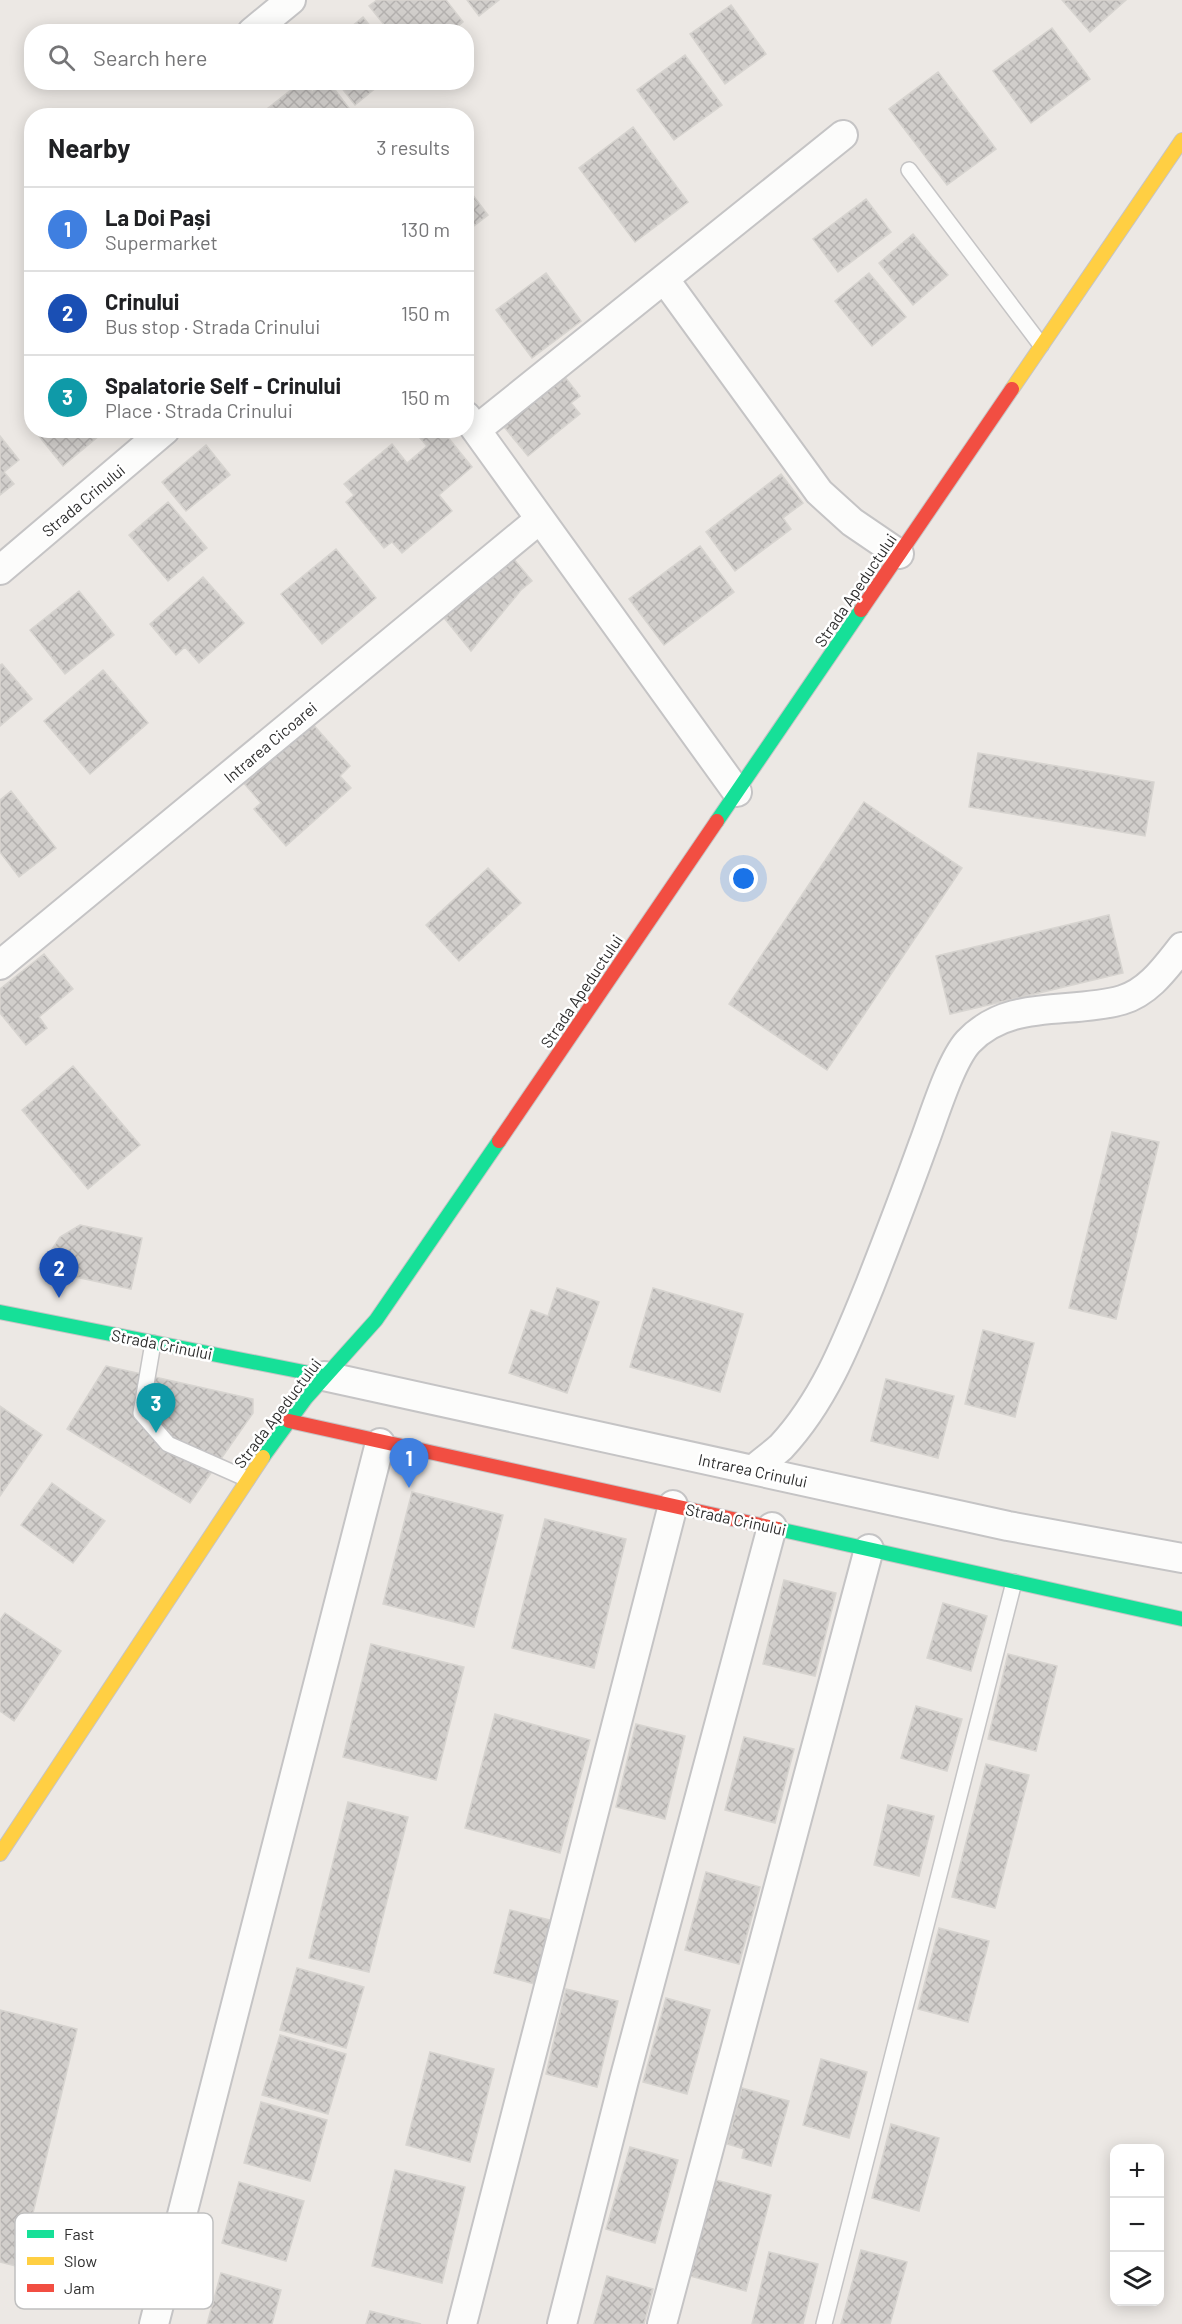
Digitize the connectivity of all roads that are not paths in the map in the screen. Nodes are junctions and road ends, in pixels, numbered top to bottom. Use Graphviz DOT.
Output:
graph roads {
  1 [pos="291,0"];
  2 [pos="262,24"];
  3 [pos="843,135"];
  4 [pos="1182,140"];
  5 [pos="909,170"];
  6 [pos="665,280"];
  7 [pos="1041,345"];
  8 [pos="474,421"];
  9 [pos="474,427"];
  10 [pos="156,438"];
  11 [pos="540,519"];
  12 [pos="899,554"];
  13 [pos="0,570"];
  14 [pos="737,792"];
  15 [pos="1182,947"];
  16 [pos="0,965"];
  17 [pos="0,1312"];
  18 [pos="153,1343"];
  19 [pos="324,1376"];
  20 [pos="289,1421"];
  21 [pos="380,1443"];
  22 [pos="753,1470"];
  23 [pos="248,1479"];
  24 [pos="673,1505"];
  25 [pos="772,1527"];
  26 [pos="869,1549"];
  27 [pos="1182,1558"];
  28 [pos="1014,1582"];
  29 [pos="1182,1618"];
  30 [pos="0,1854"];
  31 [pos="182,2213"];
  32 [pos="158,2309"];
  33 [pos="154,2324"];
  34 [pos="462,2324"];
  35 [pos="562,2324"];
  36 [pos="662,2324"];
  37 [pos="824,2324"];
  1 -- 2 [label="street"];
  3 -- 6 [label="street"];
  4 -- 7 [label="street, Strada Apeductului"];
  5 -- 7 [label="lane"];
  6 -- 8 [label="street"];
  6 -- 12 [label="street"];
  7 -- 12 [label="street, Strada Apeductului"];
  9 -- 11 [label="street"];
  10 -- 13 [label="street, Strada Crinului"];
  11 -- 14 [label="street"];
  11 -- 16 [label="street, Intrarea Cicoarei"];
  12 -- 14 [label="street, Strada Apeductului"];
  14 -- 19 [label="street, Strada Apeductului"];
  15 -- 22 [label="street"];
  17 -- 18 [label="street, Strada Crinului"];
  18 -- 19 [label="street, Strada Crinului"];
  18 -- 23 [label="lane"];
  19 -- 20 [label="street, Strada Apeductului"];
  19 -- 22 [label="street, Intrarea Crinului"];
  20 -- 21 [label="street, Strada Crinului"];
  20 -- 23 [label="street, Strada Apeductului"];
  21 -- 24 [label="street, Strada Crinului"];
  21 -- 31 [label="street"];
  22 -- 27 [label="street, Intrarea Crinului"];
  23 -- 30 [label="street, Strada Apeductului"];
  24 -- 25 [label="street, Strada Crinului"];
  24 -- 34 [label="street"];
  25 -- 26 [label="street, Strada Crinului"];
  25 -- 35 [label="street"];
  26 -- 28 [label="street, Strada Crinului"];
  26 -- 36 [label="street"];
  28 -- 29 [label="street, Strada Crinului"];
  28 -- 37 [label="lane"];
  32 -- 33 [label="street"];
}
